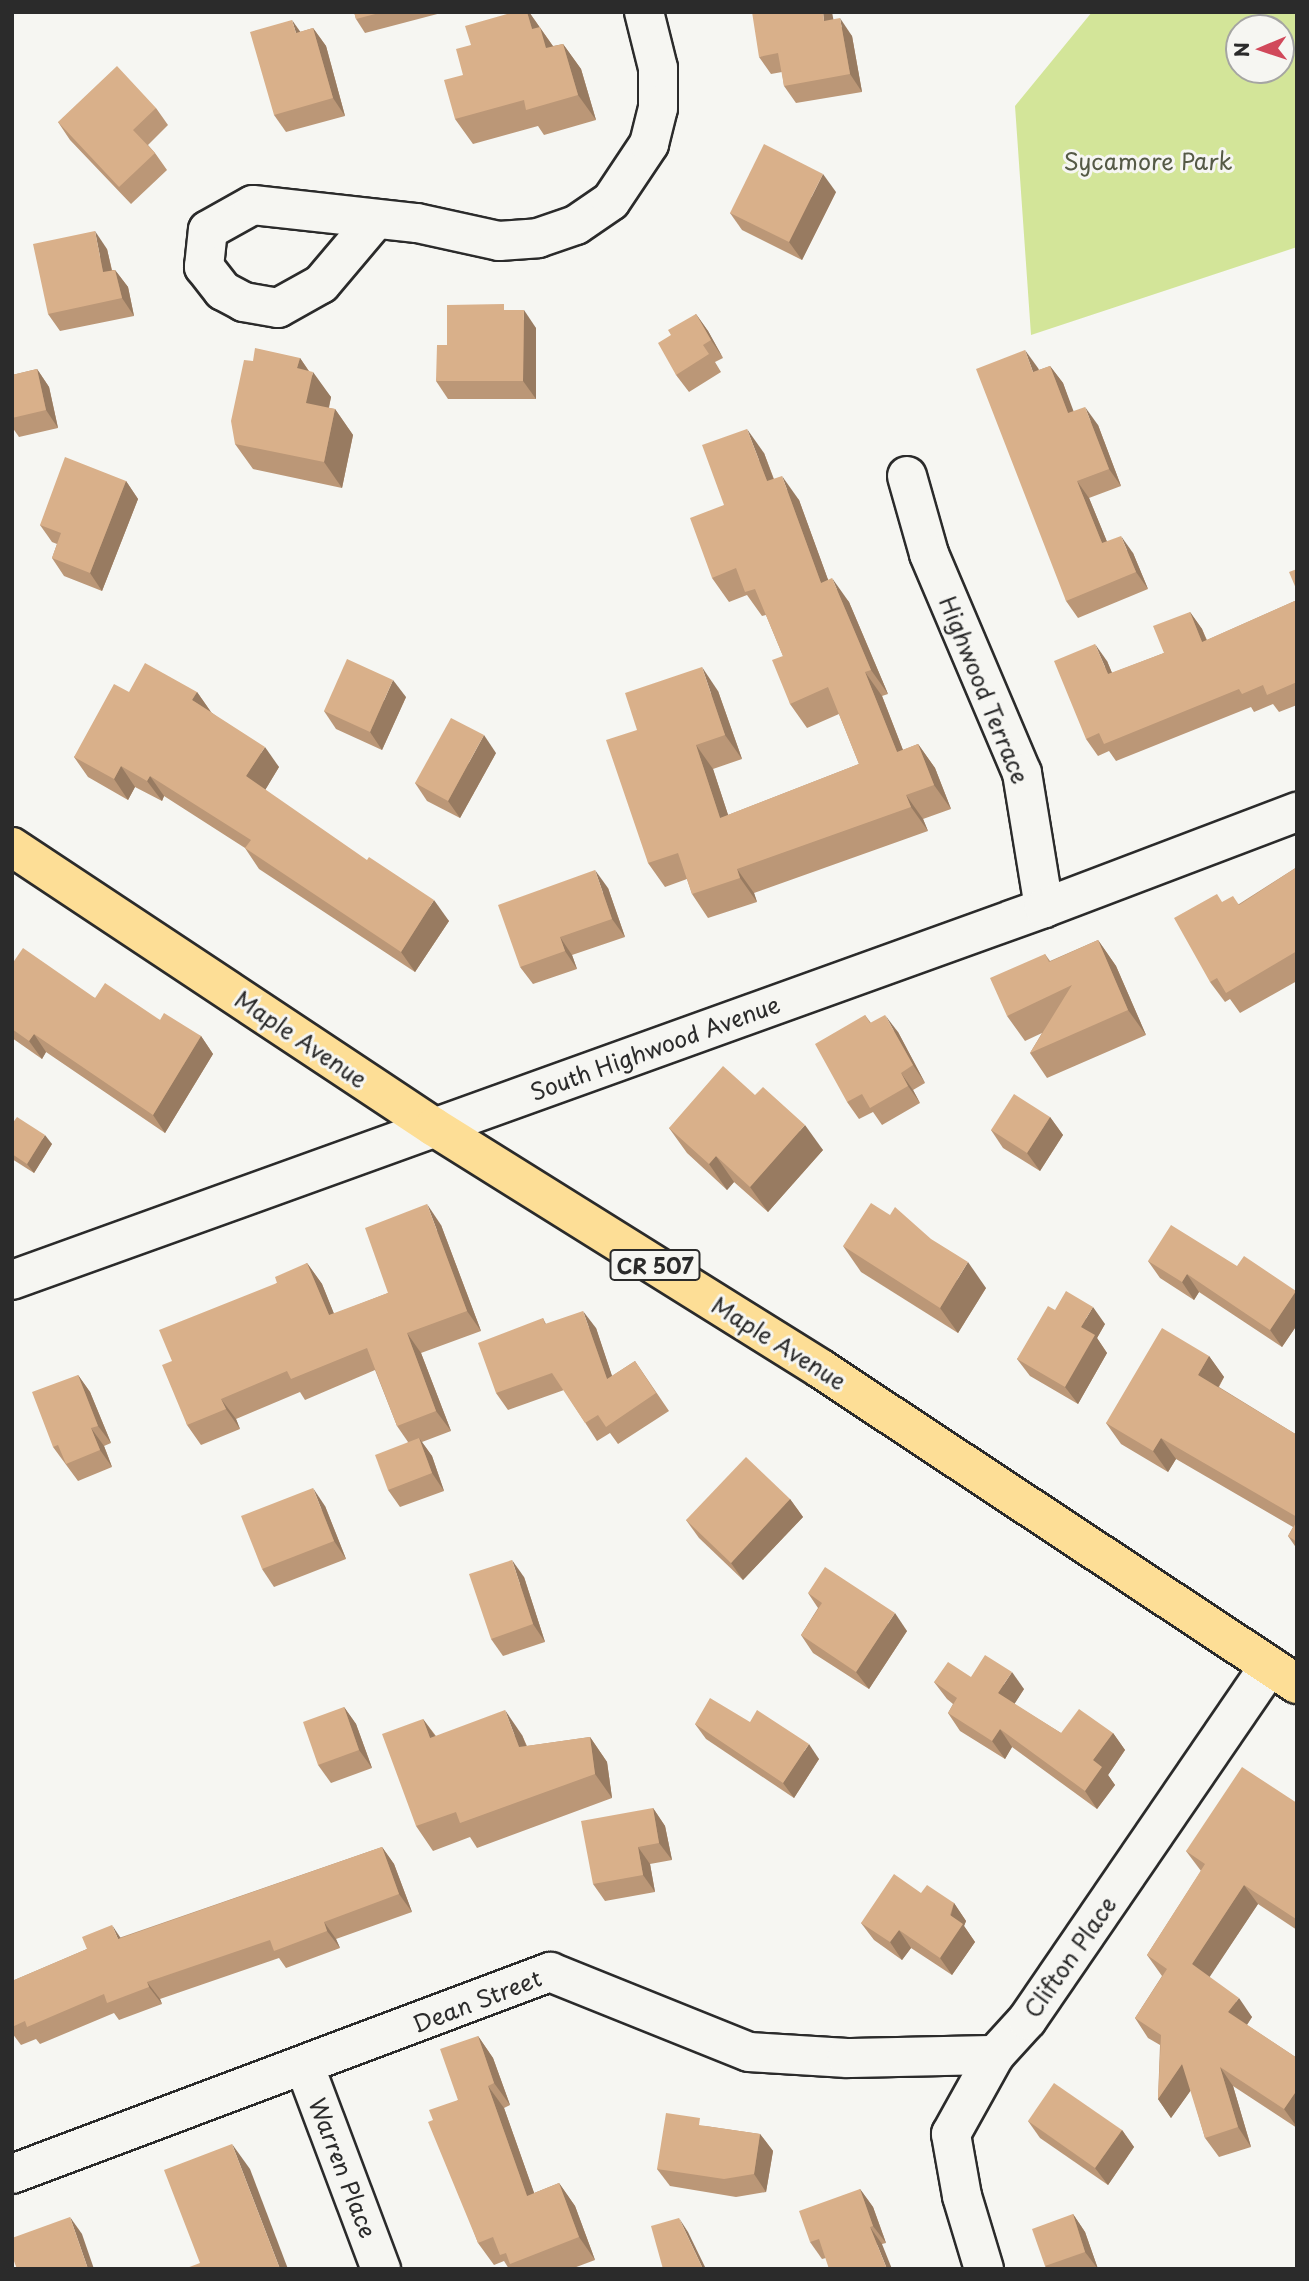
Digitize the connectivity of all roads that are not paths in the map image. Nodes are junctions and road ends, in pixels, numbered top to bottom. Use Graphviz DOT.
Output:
graph roads {
  1 [pos="643,12"];
  2 [pos="376,219"];
  3 [pos="907,476"];
  4 [pos="1297,812"];
  5 [pos="12,848"];
  6 [pos="1044,908"];
  7 [pos="434,1127"];
  8 [pos="12,1280"];
  9 [pos="1283,1675"];
  10 [pos="995,2055"];
  11 [pos="305,2067"];
  12 [pos="12,2174"];
  13 [pos="381,2269"];
  14 [pos="984,2269"];
  1 -- 2 [label="street"];
  3 -- 6 [label="street, Highwood Terrace"];
  4 -- 6 [label="street, South Highwood Avenue"];
  5 -- 7 [label="main road, Maple Avenue / CR 507"];
  6 -- 7 [label="street, South Highwood Avenue"];
  7 -- 8 [label="street, South Highwood Avenue"];
  7 -- 9 [label="main road, Maple Avenue / CR 507"];
  9 -- 10 [label="street, Clifton Place"];
  10 -- 11 [label="street, Dean Street"];
  10 -- 14 [label="street, Clifton Place"];
  11 -- 12 [label="street, Dean Street"];
  11 -- 13 [label="street, Warren Place"];
}
